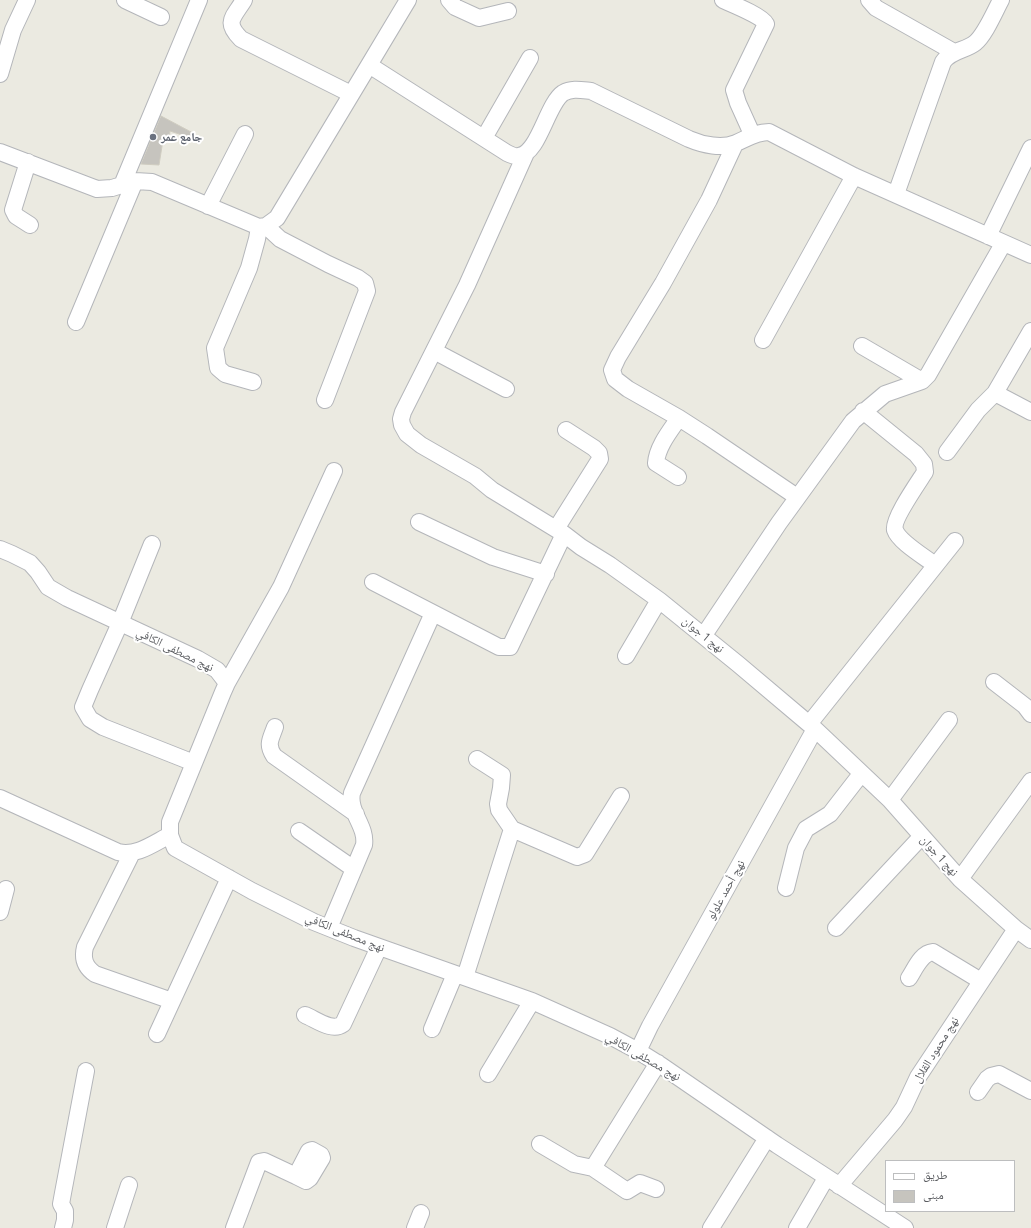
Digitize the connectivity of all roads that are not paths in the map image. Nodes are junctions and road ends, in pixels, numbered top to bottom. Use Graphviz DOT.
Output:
graph roads {
  1 [pos="27,0"];
  2 [pos="125,0"];
  3 [pos="198,0"];
  4 [pos="244,0"];
  5 [pos="408,0"];
  6 [pos="449,0"];
  7 [pos="723,0"];
  8 [pos="868,0"];
  9 [pos="1001,0"];
  10 [pos="508,11"];
  11 [pos="161,17"];
  12 [pos="6,29"];
  13 [pos="954,52"];
  14 [pos="530,58"];
  15 [pos="369,65"];
  16 [pos="0,74"];
  17 [pos="351,94"];
  18 [pos="245,134"];
  19 [pos="752,134"];
  20 [pos="484,138"];
  21 [pos="735,144"];
  22 [pos="1031,148"];
  23 [pos="0,152"];
  24 [pos="526,153"];
  25 [pos="28,162"];
  26 [pos="854,176"];
  27 [pos="129,183"];
  28 [pos="896,194"];
  29 [pos="208,206"];
  30 [pos="30,225"];
  31 [pos="262,226"];
  32 [pos="988,236"];
  33 [pos="1003,244"];
  34 [pos="1031,255"];
  35 [pos="76,322"];
  36 [pos="1031,331"];
  37 [pos="763,340"];
  38 [pos="862,346"];
  39 [pos="434,351"];
  40 [pos="922,381"];
  41 [pos="253,382"];
  42 [pos="506,389"];
  43 [pos="994,393"];
  44 [pos="325,400"];
  45 [pos="863,411"];
  46 [pos="1031,412"];
  47 [pos="678,418"];
  48 [pos="566,430"];
  49 [pos="947,452"];
  50 [pos="334,471"];
  51 [pos="678,477"];
  52 [pos="797,497"];
  53 [pos="419,522"];
  54 [pos="560,532"];
  55 [pos="954,541"];
  56 [pos="152,544"];
  57 [pos="0,550"];
  58 [pos="935,565"];
  59 [pos="546,574"];
  60 [pos="373,582"];
  61 [pos="659,600"];
  62 [pos="433,613"];
  63 [pos="120,623"];
  64 [pos="704,635"];
  65 [pos="626,656"];
  66 [pos="994,682"];
  67 [pos="228,683"];
  68 [pos="1029,706"];
  69 [pos="949,720"];
  70 [pos="275,727"];
  71 [pos="812,727"];
  72 [pos="477,759"];
  73 [pos="194,763"];
  74 [pos="861,774"];
  75 [pos="1031,781"];
  76 [pos="621,796"];
  77 [pos="0,798"];
  78 [pos="890,800"];
  79 [pos="356,814"];
  80 [pos="512,829"];
  81 [pos="299,831"];
  82 [pos="170,835"];
  83 [pos="922,836"];
  84 [pos="132,853"];
  85 [pos="354,869"];
  86 [pos="229,878"];
  87 [pos="960,879"];
  88 [pos="786,888"];
  89 [pos="6,889"];
  90 [pos="0,912"];
  91 [pos="329,928"];
  92 [pos="836,928"];
  93 [pos="1016,929"];
  94 [pos="1031,940"];
  95 [pos="379,947"];
  96 [pos="460,975"];
  97 [pos="909,978"];
  98 [pos="981,981"];
  99 [pos="172,1001"];
  100 [pos="532,1001"];
  101 [pos="305,1015"];
  102 [pos="432,1029"];
  103 [pos="157,1034"];
  104 [pos="638,1051"];
  105 [pos="658,1063"];
  106 [pos="86,1071"];
  107 [pos="488,1074"];
  108 [pos="978,1092"];
  109 [pos="1031,1092"];
  110 [pos="767,1138"];
  111 [pos="540,1144"];
  112 [pos="593,1168"];
  113 [pos="296,1176"];
  114 [pos="832,1182"];
  115 [pos="129,1185"];
  116 [pos="656,1189"];
  117 [pos="421,1213"];
  118 [pos="901,1227"];
  119 [pos="63,1228"];
  120 [pos="115,1228"];
  121 [pos="234,1228"];
  122 [pos="415,1228"];
  123 [pos="711,1228"];
  124 [pos="797,1228"];
  1 -- 12 [label="street"];
  2 -- 11 [label="street"];
  3 -- 27 [label="street"];
  4 -- 17 [label="street"];
  5 -- 15 [label="street"];
  6 -- 10 [label="street"];
  7 -- 19 [label="street"];
  8 -- 13 [label="street"];
  9 -- 13 [label="street"];
  12 -- 16 [label="street"];
  13 -- 28 [label="street"];
  14 -- 20 [label="street"];
  15 -- 17 [label="street"];
  15 -- 20 [label="street"];
  17 -- 31 [label="street"];
  18 -- 29 [label="street"];
  19 -- 21 [label="street"];
  19 -- 26 [label="street"];
  20 -- 24 [label="street"];
  21 -- 24 [label="street, نهج 1 جوان"];
  21 -- 47 [label="street"];
  22 -- 32 [label="street"];
  23 -- 25 [label="street"];
  24 -- 39 [label="street, نهج 1 جوان"];
  25 -- 27 [label="street"];
  25 -- 30 [label="street"];
  26 -- 28 [label="street"];
  26 -- 37 [label="street"];
  27 -- 29 [label="street"];
  27 -- 35 [label="street"];
  28 -- 32 [label="street"];
  29 -- 31 [label="street"];
  31 -- 41 [label="street"];
  31 -- 44 [label="street"];
  32 -- 33 [label="street"];
  33 -- 34 [label="street"];
  33 -- 40 [label="street"];
  36 -- 43 [label="street"];
  38 -- 40 [label="street"];
  39 -- 42 [label="street"];
  39 -- 54 [label="street, نهج 1 جوان"];
  40 -- 45 [label="street"];
  43 -- 46 [label="street"];
  43 -- 49 [label="street"];
  45 -- 52 [label="street"];
  45 -- 58 [label="street"];
  47 -- 51 [label="street"];
  47 -- 52 [label="street"];
  48 -- 54 [label="street"];
  50 -- 67 [label="street"];
  52 -- 64 [label="street"];
  53 -- 59 [label="street"];
  54 -- 59 [label="street"];
  54 -- 61 [label="street, نهج 1 جوان"];
  55 -- 58 [label="street, نهج أحمد علولو"];
  56 -- 63 [label="street"];
  57 -- 63 [label="street, نهج مصطفى الكافي"];
  58 -- 71 [label="street, نهج أحمد علولو"];
  59 -- 62 [label="street"];
  60 -- 62 [label="street"];
  61 -- 64 [label="street, نهج 1 جوان"];
  61 -- 65 [label="street"];
  62 -- 79 [label="street"];
  63 -- 67 [label="street, نهج مصطفى الكافي"];
  63 -- 73 [label="street"];
  64 -- 71 [label="street, نهج 1 جوان"];
  66 -- 68 [label="street"];
  67 -- 73 [label="street"];
  69 -- 78 [label="street"];
  70 -- 79 [label="street"];
  71 -- 74 [label="street, نهج 1 جوان"];
  71 -- 104 [label="street, نهج أحمد علولو"];
  72 -- 80 [label="street"];
  73 -- 82 [label="street"];
  74 -- 78 [label="street, نهج 1 جوان"];
  74 -- 88 [label="street"];
  75 -- 87 [label="street"];
  76 -- 80 [label="street"];
  77 -- 84 [label="street"];
  78 -- 83 [label="street, نهج 1 جوان"];
  79 -- 85 [label="street"];
  80 -- 96 [label="street"];
  81 -- 85 [label="street"];
  82 -- 84 [label="street"];
  82 -- 86 [label="street, نهج مصطفى الكافي"];
  83 -- 87 [label="street, نهج 1 جوان"];
  83 -- 92 [label="street"];
  84 -- 99 [label="street"];
  85 -- 91 [label="street"];
  86 -- 91 [label="street, نهج مصطفى الكافي"];
  86 -- 99 [label="street"];
  87 -- 93 [label="street, نهج 1 جوان"];
  89 -- 90 [label="street"];
  91 -- 95 [label="street, نهج مصطفى الكافي"];
  93 -- 94 [label="street, نهج 1 جوان"];
  93 -- 98 [label="street, نهج محمود القلال"];
  95 -- 96 [label="street, نهج مصطفى الكافي"];
  95 -- 101 [label="street"];
  96 -- 100 [label="street, نهج مصطفى الكافي"];
  96 -- 102 [label="street"];
  97 -- 98 [label="street"];
  98 -- 114 [label="street, نهج محمود القلال"];
  99 -- 103 [label="street"];
  100 -- 104 [label="street, نهج مصطفى الكافي"];
  100 -- 107 [label="street"];
  104 -- 105 [label="street, نهج مصطفى الكافي"];
  105 -- 110 [label="street, نهج مصطفى الكافي"];
  105 -- 112 [label="street"];
  106 -- 119 [label="street"];
  108 -- 109 [label="street"];
  110 -- 114 [label="street, نهج مصطفى الكافي"];
  110 -- 123 [label="street"];
  111 -- 112 [label="street"];
  112 -- 116 [label="street"];
  113 -- 121 [label="street"];
  114 -- 118 [label="street, نهج مصطفى الكافي"];
  114 -- 124 [label="street, نهج محمود القلال"];
  115 -- 120 [label="street"];
  117 -- 122 [label="street"];
}
